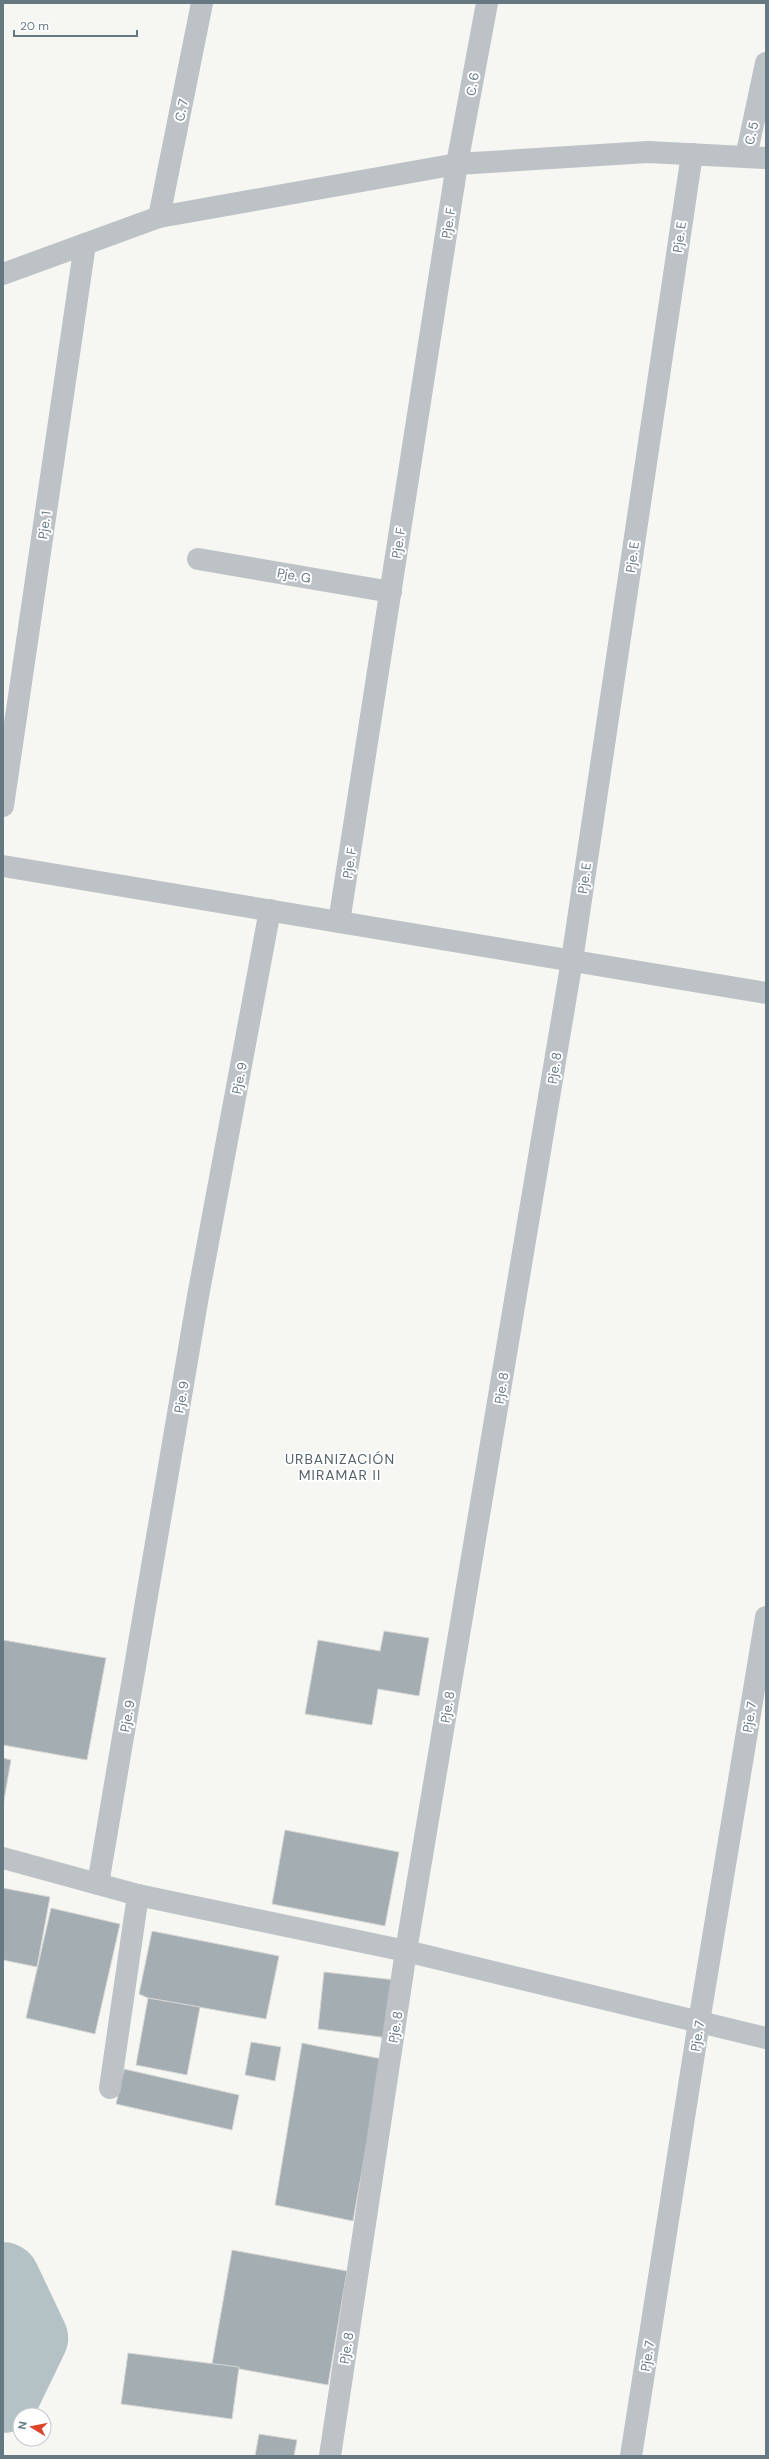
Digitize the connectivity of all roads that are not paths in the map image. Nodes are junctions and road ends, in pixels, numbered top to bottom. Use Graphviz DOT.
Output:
graph roads {
  1 [pos="202,3"];
  2 [pos="487,3"];
  3 [pos="766,63"];
  4 [pos="692,154"];
  5 [pos="756,157"];
  6 [pos="457,164"];
  7 [pos="160,217"];
  8 [pos="85,244"];
  9 [pos="3,274"];
  10 [pos="198,559"];
  11 [pos="391,592"];
  12 [pos="3,806"];
  13 [pos="3,866"];
  14 [pos="270,910"];
  15 [pos="339,922"];
  16 [pos="572,960"];
  17 [pos="766,993"];
  18 [pos="766,1617"];
  19 [pos="3,1858"];
  20 [pos="98,1884"];
  21 [pos="138,1894"];
  22 [pos="406,1950"];
  23 [pos="699,2022"];
  24 [pos="766,2038"];
  25 [pos="110,2088"];
  26 [pos="330,2456"];
  27 [pos="631,2456"];
  1 -- 7 [label="street, C. 7"];
  2 -- 6 [label="street, C. 6"];
  3 -- 5 [label="street, C. 5"];
  4 -- 5 [label="street"];
  4 -- 6 [label="street"];
  4 -- 16 [label="street, Pje. E"];
  6 -- 7 [label="street"];
  6 -- 11 [label="street, Pje. F"];
  7 -- 8 [label="street"];
  8 -- 9 [label="street"];
  8 -- 12 [label="street, Pje. 1"];
  10 -- 11 [label="street, Pje. G"];
  11 -- 15 [label="street, Pje. F"];
  13 -- 14 [label="street"];
  14 -- 15 [label="street"];
  14 -- 20 [label="street, Pje. 9"];
  15 -- 16 [label="street"];
  16 -- 17 [label="street"];
  16 -- 22 [label="street, Pje. 8"];
  18 -- 23 [label="street, Pje. 7"];
  19 -- 20 [label="street"];
  20 -- 21 [label="street"];
  21 -- 22 [label="street"];
  21 -- 25 [label="street"];
  22 -- 23 [label="street"];
  22 -- 26 [label="street, Pje. 8"];
  23 -- 24 [label="street"];
  23 -- 27 [label="street, Pje. 7"];
}
